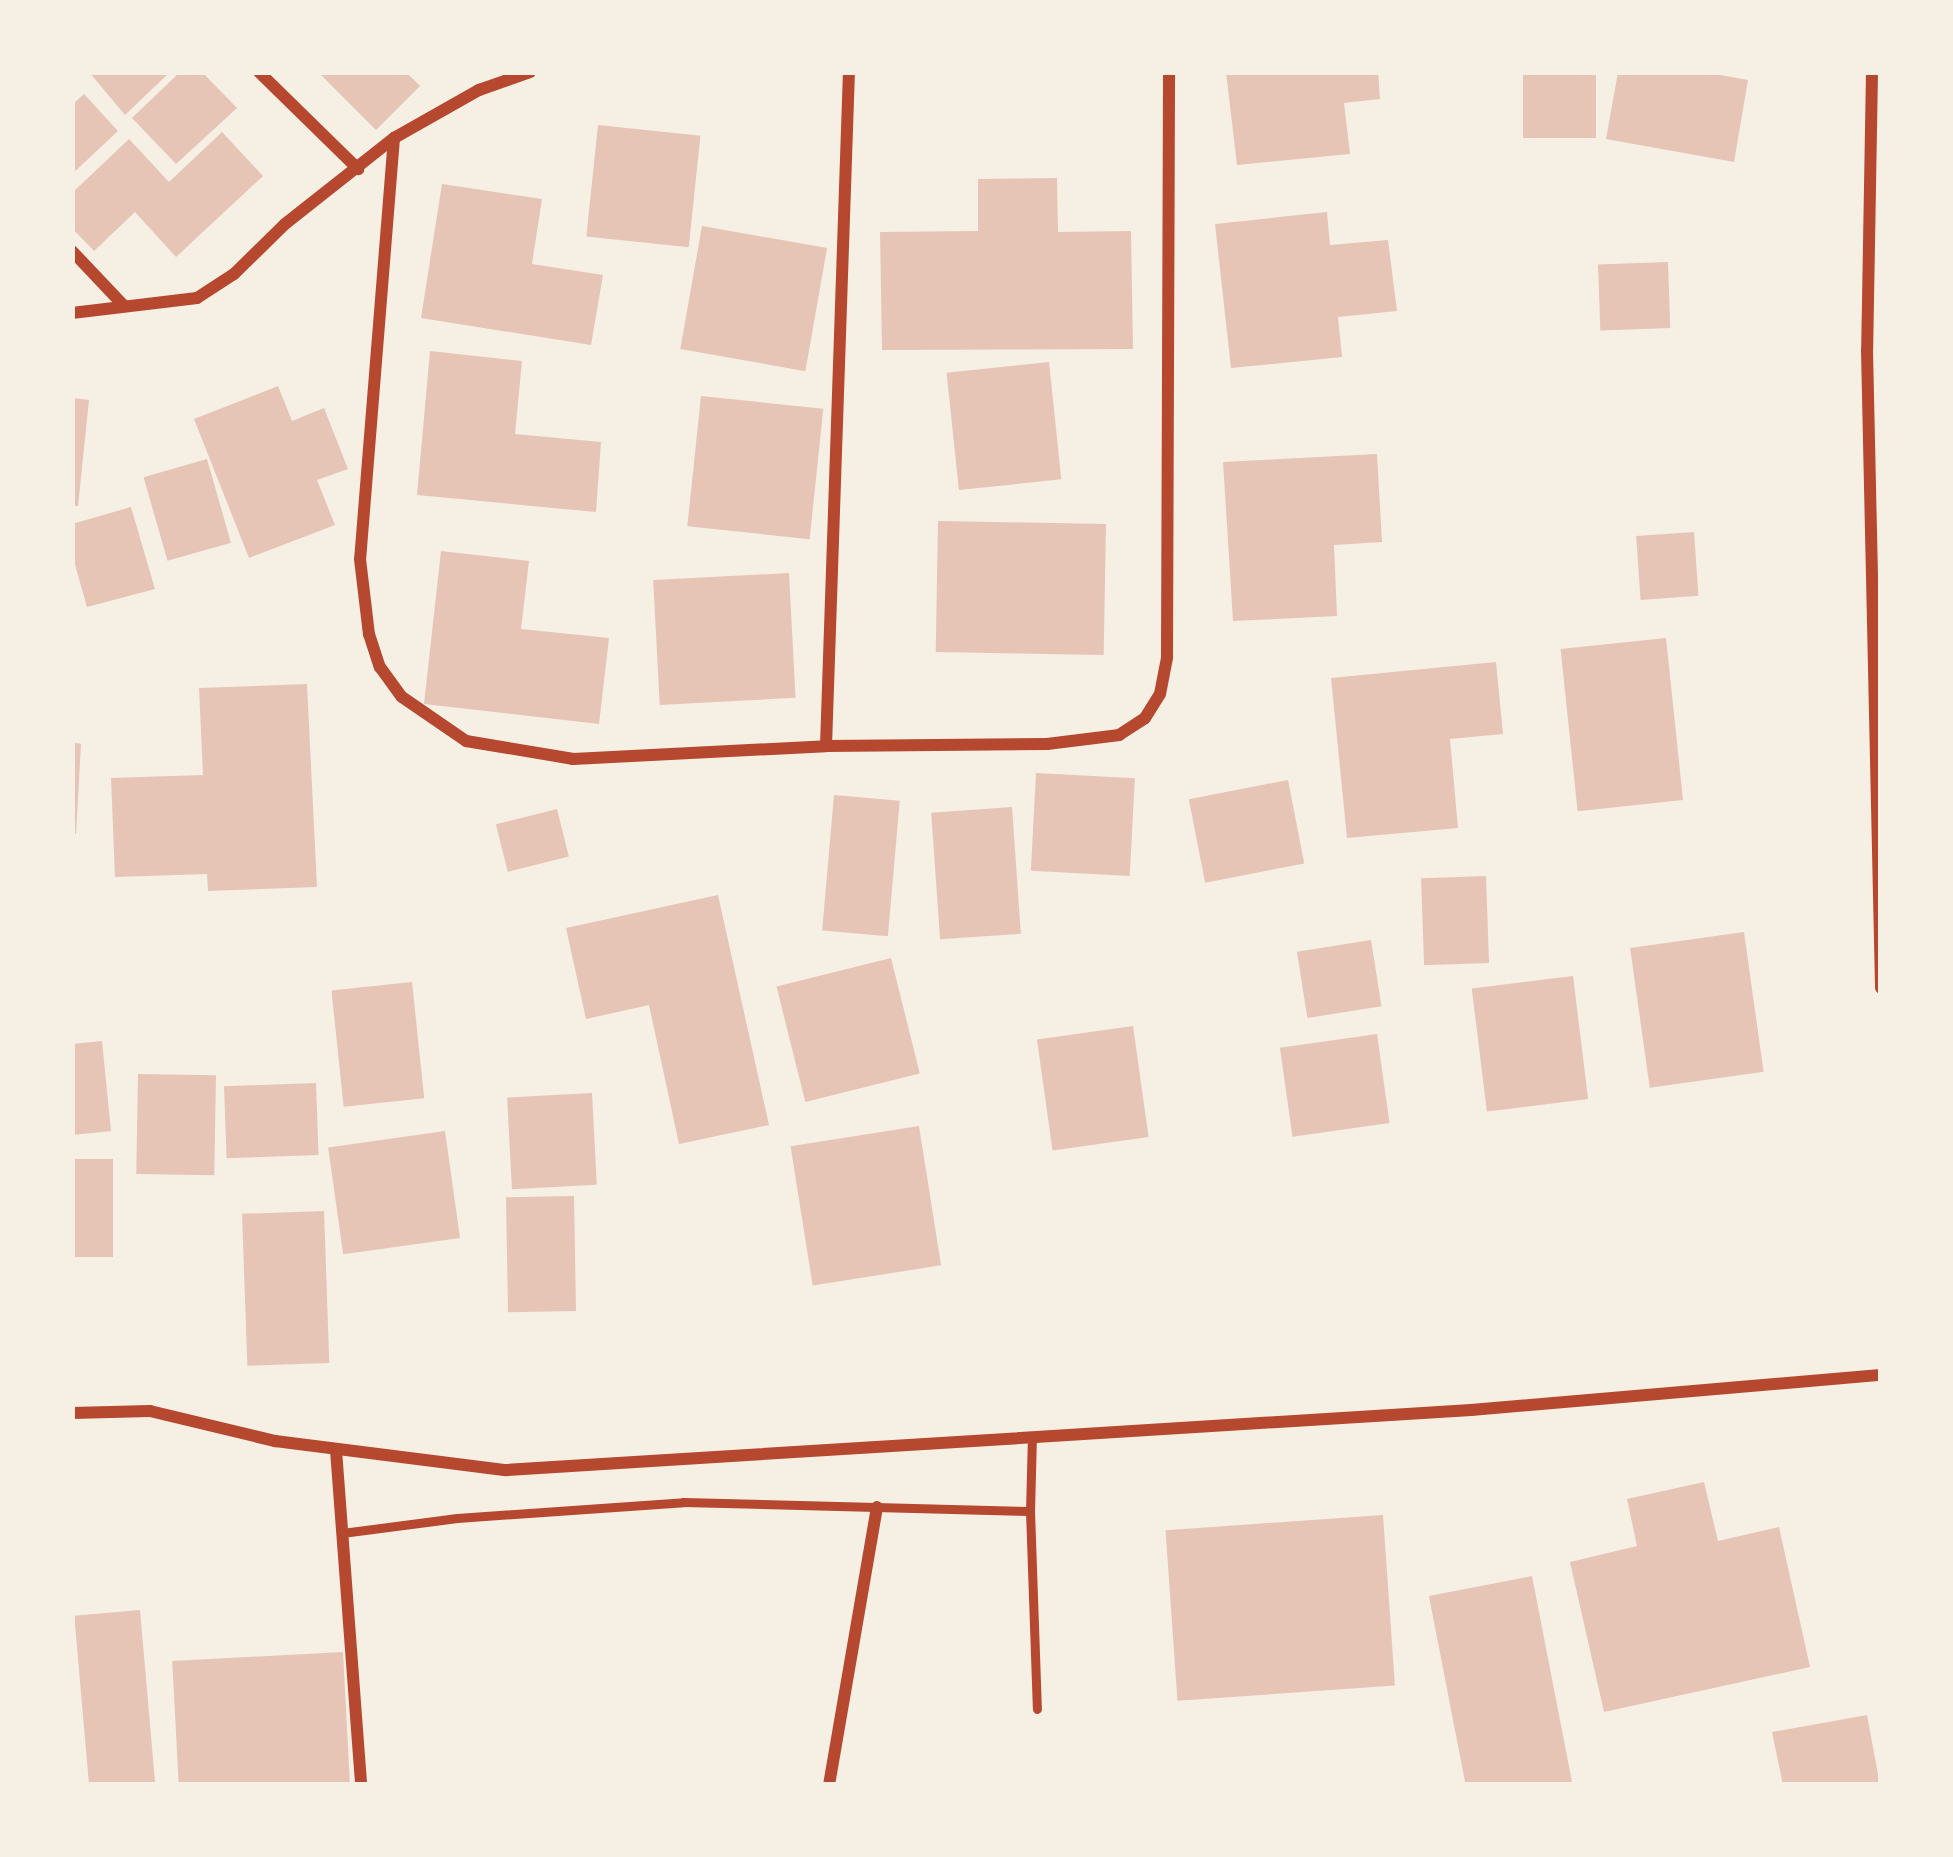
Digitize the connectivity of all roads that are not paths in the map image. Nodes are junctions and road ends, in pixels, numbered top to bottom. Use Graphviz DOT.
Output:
graph roads {
  1 [pos="259,72"];
  2 [pos="530,72"];
  3 [pos="849,72"];
  4 [pos="1169,72"];
  5 [pos="1872,72"];
  6 [pos="394,137"];
  7 [pos="358,169"];
  8 [pos="72,251"];
  9 [pos="124,306"];
  10 [pos="72,313"];
  11 [pos="826,746"];
  12 [pos="1881,988"];
  13 [pos="1881,1376"];
  14 [pos="72,1413"];
  15 [pos="1033,1437"];
  16 [pos="336,1450"];
  17 [pos="878,1507"];
  18 [pos="1030,1510"];
  19 [pos="342,1533"];
  20 [pos="1037,1709"];
  21 [pos="361,1785"];
  22 [pos="829,1785"];
  1 -- 7 [label="street"];
  2 -- 6 [label="street"];
  3 -- 11 [label="street"];
  4 -- 11 [label="street"];
  5 -- 12 [label="street"];
  6 -- 7 [label="street"];
  6 -- 11 [label="street"];
  7 -- 9 [label="street"];
  8 -- 9 [label="street"];
  9 -- 10 [label="street"];
  13 -- 15 [label="street"];
  14 -- 16 [label="street"];
  15 -- 16 [label="street"];
  15 -- 18 [label="lane"];
  16 -- 19 [label="street"];
  17 -- 18 [label="lane"];
  17 -- 19 [label="lane"];
  17 -- 22 [label="street"];
  18 -- 20 [label="lane"];
  19 -- 21 [label="street"];
}
